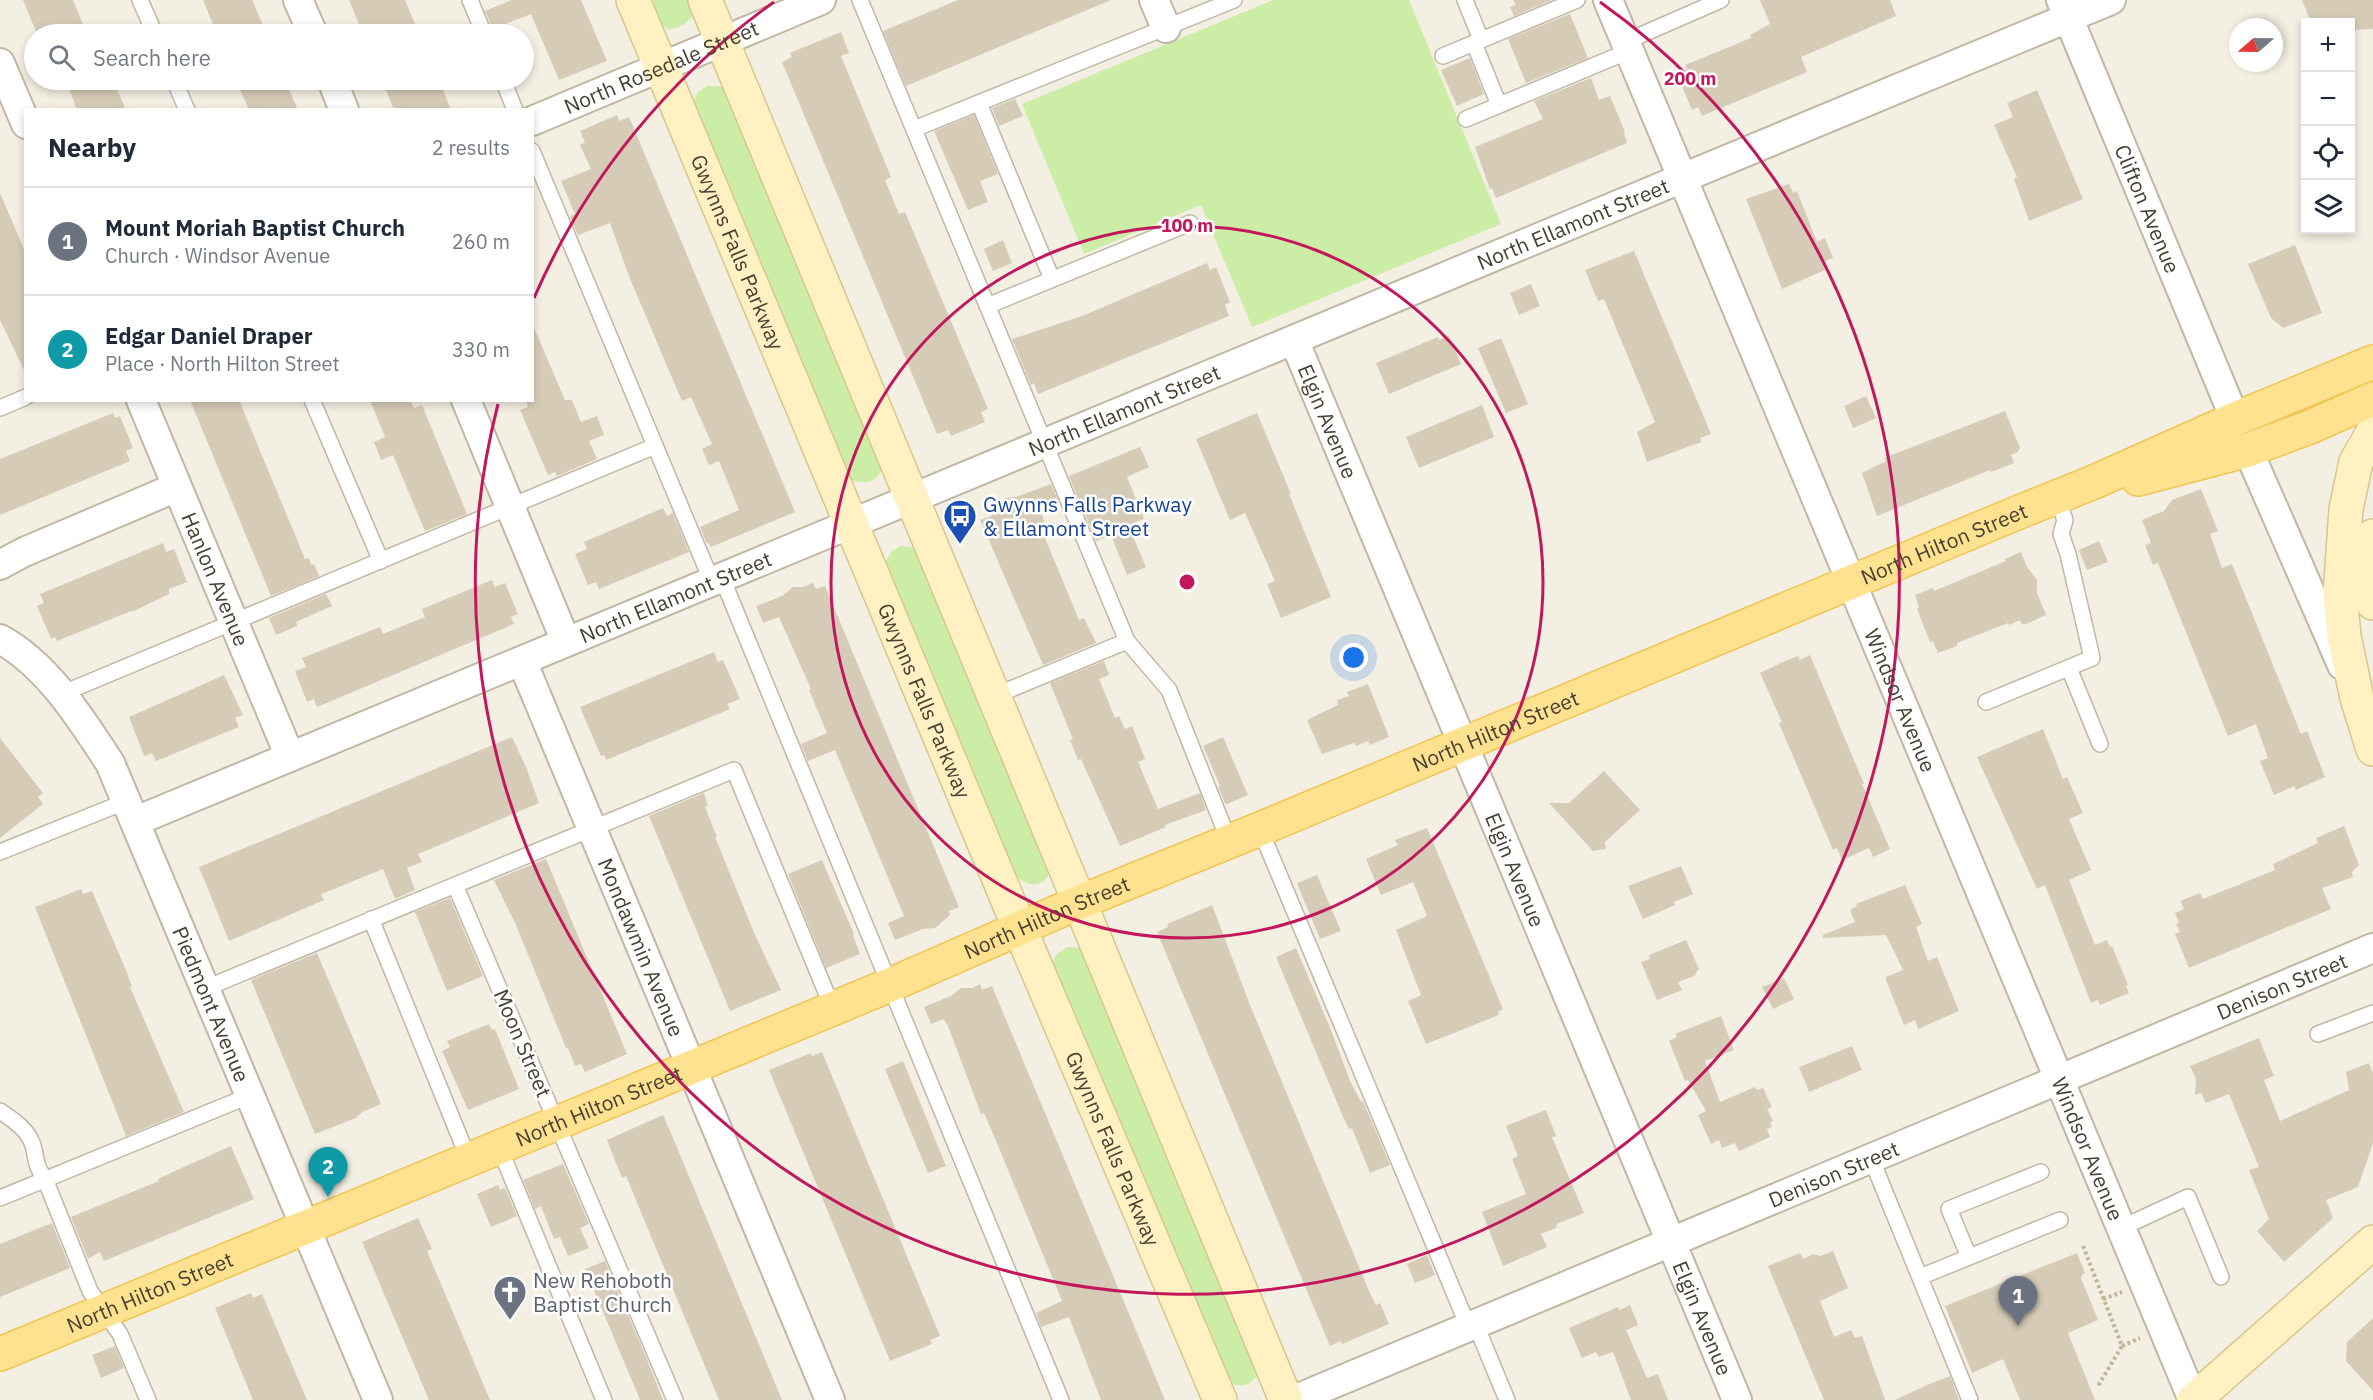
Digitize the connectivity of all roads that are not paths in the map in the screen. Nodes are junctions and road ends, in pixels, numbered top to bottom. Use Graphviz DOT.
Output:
graph roads {
  1 [pos="140,0"];
  2 [pos="298,0"];
  3 [pos="470,0"];
  4 [pos="633,0"];
  5 [pos="705,0"];
  6 [pos="821,0"];
  7 [pos="861,0"];
  8 [pos="1154,0"];
  9 [pos="1234,0"];
  10 [pos="1465,0"];
  11 [pos="1577,0"];
  12 [pos="1608,0"];
  13 [pos="1721,0"];
  14 [pos="2111,0"];
  15 [pos="2065,9"];
  16 [pos="150,24"];
  17 [pos="309,24"];
  18 [pos="480,24"];
  19 [pos="1166,28"];
  20 [pos="722,41"];
  21 [pos="1478,41"];
  22 [pos="1627,46"];
  23 [pos="1443,56"];
  24 [pos="0,63"];
  25 [pos="661,67"];
  26 [pos="178,90"];
  27 [pos="336,90"];
  28 [pos="507,90"];
  29 [pos="979,103"];
  30 [pos="1499,105"];
  31 [pos="186,108"];
  32 [pos="343,108"];
  33 [pos="514,108"];
  34 [pos="24,119"];
  35 [pos="1466,119"];
  36 [pos="534,120"];
  37 [pos="914,129"];
  38 [pos="534,157"];
  39 [pos="1683,178"];
  40 [pos="1190,223"];
  41 [pos="1053,279"];
  42 [pos="987,306"];
  43 [pos="1294,340"];
  44 [pos="2373,362"];
  45 [pos="24,398"];
  46 [pos="2373,399"];
  47 [pos="142,402"];
  48 [pos="313,402"];
  49 [pos="467,402"];
  50 [pos="0,408"];
  51 [pos="2235,419"];
  52 [pos="2373,432"];
  53 [pos="1044,443"];
  54 [pos="655,446"];
  55 [pos="2248,450"];
  56 [pos="2094,482"];
  57 [pos="177,487"];
  58 [pos="2058,496"];
  59 [pos="913,498"];
  60 [pos="510,507"];
  61 [pos="850,524"];
  62 [pos="2373,536"];
  63 [pos="381,561"];
  64 [pos="0,565"];
  65 [pos="717,580"];
  66 [pos="1850,582"];
  67 [pos="2373,603"];
  68 [pos="234,622"];
  69 [pos="0,639"];
  70 [pos="1127,641"];
  71 [pos="566,642"];
  72 [pos="522,661"];
  73 [pos="2069,668"];
  74 [pos="61,694"];
  75 [pos="994,696"];
  76 [pos="2357,698"];
  77 [pos="1986,702"];
  78 [pos="1463,743"];
  79 [pos="2100,744"];
  80 [pos="2373,749"];
  81 [pos="290,757"];
  82 [pos="132,811"];
  83 [pos="592,829"];
  84 [pos="1260,829"];
  85 [pos="1229,841"];
  86 [pos="0,852"];
  87 [pos="454,885"];
  88 [pos="1080,902"];
  89 [pos="371,920"];
  90 [pos="1019,927"];
  91 [pos="2373,948"];
  92 [pos="890,985"];
  93 [pos="206,987"];
  94 [pos="833,1009"];
  95 [pos="2373,1013"];
  96 [pos="2318,1034"];
  97 [pos="691,1066"];
  98 [pos="2059,1079"];
  99 [pos="250,1095"];
  100 [pos="0,1111"];
  101 [pos="557,1123"];
  102 [pos="499,1147"];
  103 [pos="1871,1158"];
  104 [pos="469,1160"];
  105 [pos="2041,1172"];
  106 [pos="45,1179"];
  107 [pos="0,1198"];
  108 [pos="2060,1220"];
  109 [pos="306,1227"];
  110 [pos="2121,1228"];
  111 [pos="1671,1241"];
  112 [pos="2373,1242"];
  113 [pos="1969,1257"];
  114 [pos="2221,1276"];
  115 [pos="1920,1277"];
  116 [pos="105,1310"];
  117 [pos="1471,1324"];
  118 [pos="0,1354"];
  119 [pos="148,1400"];
  120 [pos="378,1400"];
  121 [pos="604,1400"];
  122 [pos="675,1400"];
  123 [pos="830,1400"];
  124 [pos="1060,1400"];
  125 [pos="1220,1400"];
  126 [pos="1286,1400"];
  127 [pos="1294,1400"];
  128 [pos="1507,1400"];
  129 [pos="1737,1400"];
  130 [pos="1970,1400"];
  131 [pos="2194,1400"];
  1 -- 16 [label="lane"];
  2 -- 17 [label="street"];
  3 -- 18 [label="lane"];
  4 -- 25 [label="main road, Gwynns Falls Parkway"];
  5 -- 20 [label="main road"];
  6 -- 20 [label="street, North Rosedale Street"];
  7 -- 37 [label="lane"];
  8 -- 19 [label="street"];
  9 -- 19 [label="lane"];
  10 -- 21 [label="lane"];
  11 -- 21 [label="lane"];
  12 -- 22 [label="street, Windsor Avenue"];
  13 -- 22 [label="lane"];
  14 -- 15 [label="street, North Ellamont Street"];
  15 -- 39 [label="street, North Ellamont Street"];
  15 -- 51 [label="street, Clifton Avenue"];
  19 -- 29 [label="lane"];
  20 -- 25 [label="street, North Rosedale Street"];
  20 -- 59 [label="main road"];
  21 -- 23 [label="lane"];
  21 -- 30 [label="lane"];
  22 -- 30 [label="lane"];
  22 -- 39 [label="street, Windsor Avenue"];
  24 -- 34 [label="street"];
  25 -- 36 [label="street, North Rosedale Street"];
  25 -- 61 [label="main road, Gwynns Falls Parkway"];
  26 -- 31 [label="lane"];
  27 -- 32 [label="street"];
  28 -- 33 [label="lane"];
  29 -- 37 [label="lane"];
  29 -- 41 [label="lane"];
  30 -- 35 [label="lane"];
  37 -- 42 [label="lane"];
  38 -- 54 [label="lane"];
  39 -- 43 [label="street, North Ellamont Street"];
  39 -- 66 [label="street, Windsor Avenue"];
  40 -- 41 [label="lane"];
  41 -- 42 [label="lane"];
  42 -- 53 [label="lane"];
  43 -- 53 [label="street, North Ellamont Street"];
  43 -- 78 [label="street, Elgin Avenue"];
  44 -- 51 [label="main road, North Hilton Street"];
  45 -- 50 [label="lane"];
  46 -- 55 [label="main road, North Hilton Street"];
  47 -- 57 [label="street, Hanlon Avenue"];
  48 -- 63 [label="lane"];
  49 -- 60 [label="street"];
  51 -- 56 [label="main road, North Hilton Street"];
  52 -- 76 [label="main road"];
  53 -- 59 [label="street, North Ellamont Street"];
  53 -- 70 [label="lane"];
  54 -- 60 [label="lane"];
  54 -- 65 [label="lane"];
  55 -- 56 [label="main road, North Hilton Street"];
  55 -- 76 [label="street"];
  56 -- 58 [label="main road, North Hilton Street"];
  57 -- 64 [label="street"];
  57 -- 68 [label="street, Hanlon Avenue"];
  58 -- 66 [label="main road, North Hilton Street"];
  58 -- 73 [label="lane"];
  59 -- 61 [label="street, North Ellamont Street"];
  59 -- 75 [label="main road"];
  60 -- 63 [label="lane"];
  60 -- 71 [label="street"];
  61 -- 65 [label="street, North Ellamont Street"];
  61 -- 90 [label="main road, Gwynns Falls Parkway"];
  62 -- 67 [label="main road"];
  63 -- 68 [label="lane"];
  65 -- 71 [label="street, North Ellamont Street"];
  65 -- 92 [label="lane"];
  66 -- 78 [label="main road, North Hilton Street"];
  66 -- 98 [label="street, Windsor Avenue"];
  68 -- 74 [label="lane"];
  68 -- 81 [label="street, Hanlon Avenue"];
  69 -- 74 [label="street, Piedmont Avenue"];
  70 -- 75 [label="lane"];
  70 -- 85 [label="lane"];
  71 -- 72 [label="street, North Ellamont Street"];
  72 -- 81 [label="street, North Ellamont Street"];
  72 -- 83 [label="street, Mondawmin Avenue"];
  73 -- 77 [label="lane"];
  73 -- 79 [label="lane"];
  74 -- 82 [label="street, Piedmont Avenue"];
  75 -- 88 [label="main road"];
  76 -- 80 [label="main road"];
  78 -- 84 [label="main road, North Hilton Street"];
  78 -- 111 [label="street, Elgin Avenue"];
  81 -- 82 [label="street, North Ellamont Street"];
  82 -- 86 [label="lane"];
  82 -- 93 [label="street, Piedmont Avenue"];
  83 -- 87 [label="lane"];
  83 -- 94 [label="lane"];
  83 -- 97 [label="street, Mondawmin Avenue"];
  84 -- 85 [label="main road, North Hilton Street"];
  84 -- 117 [label="lane"];
  85 -- 88 [label="main road, North Hilton Street"];
  87 -- 89 [label="lane"];
  87 -- 101 [label="lane, Moon Street"];
  88 -- 90 [label="main road, North Hilton Street"];
  88 -- 126 [label="main road"];
  89 -- 93 [label="lane"];
  89 -- 104 [label="lane"];
  90 -- 92 [label="main road, North Hilton Street"];
  90 -- 125 [label="main road, Gwynns Falls Parkway"];
  91 -- 98 [label="street, Denison Street"];
  92 -- 94 [label="main road, North Hilton Street"];
  92 -- 124 [label="lane"];
  93 -- 99 [label="street, Piedmont Avenue"];
  94 -- 97 [label="main road, North Hilton Street"];
  95 -- 96 [label="lane"];
  97 -- 101 [label="main road, North Hilton Street"];
  97 -- 123 [label="street, Mondawmin Avenue"];
  98 -- 103 [label="street, Denison Street"];
  98 -- 110 [label="street, Windsor Avenue"];
  99 -- 106 [label="lane"];
  99 -- 109 [label="street, Piedmont Avenue"];
  100 -- 106 [label="lane"];
  101 -- 102 [label="main road, North Hilton Street"];
  101 -- 122 [label="lane, Moon Street"];
  102 -- 104 [label="main road, North Hilton Street"];
  102 -- 121 [label="lane"];
  103 -- 111 [label="street, Denison Street"];
  103 -- 115 [label="lane"];
  104 -- 109 [label="main road, North Hilton Street"];
  105 -- 113 [label="lane"];
  106 -- 107 [label="lane"];
  106 -- 116 [label="lane"];
  108 -- 113 [label="lane"];
  109 -- 116 [label="main road, North Hilton Street"];
  109 -- 120 [label="street, Piedmont Avenue"];
  110 -- 114 [label="lane"];
  110 -- 131 [label="street, Windsor Avenue"];
  111 -- 117 [label="street, Denison Street"];
  111 -- 129 [label="street, Elgin Avenue"];
  112 -- 131 [label="main road"];
  113 -- 115 [label="lane"];
  115 -- 130 [label="lane"];
  116 -- 118 [label="main road, North Hilton Street"];
  116 -- 119 [label="lane"];
  117 -- 127 [label="street, Denison Street"];
  117 -- 128 [label="lane"];
}
